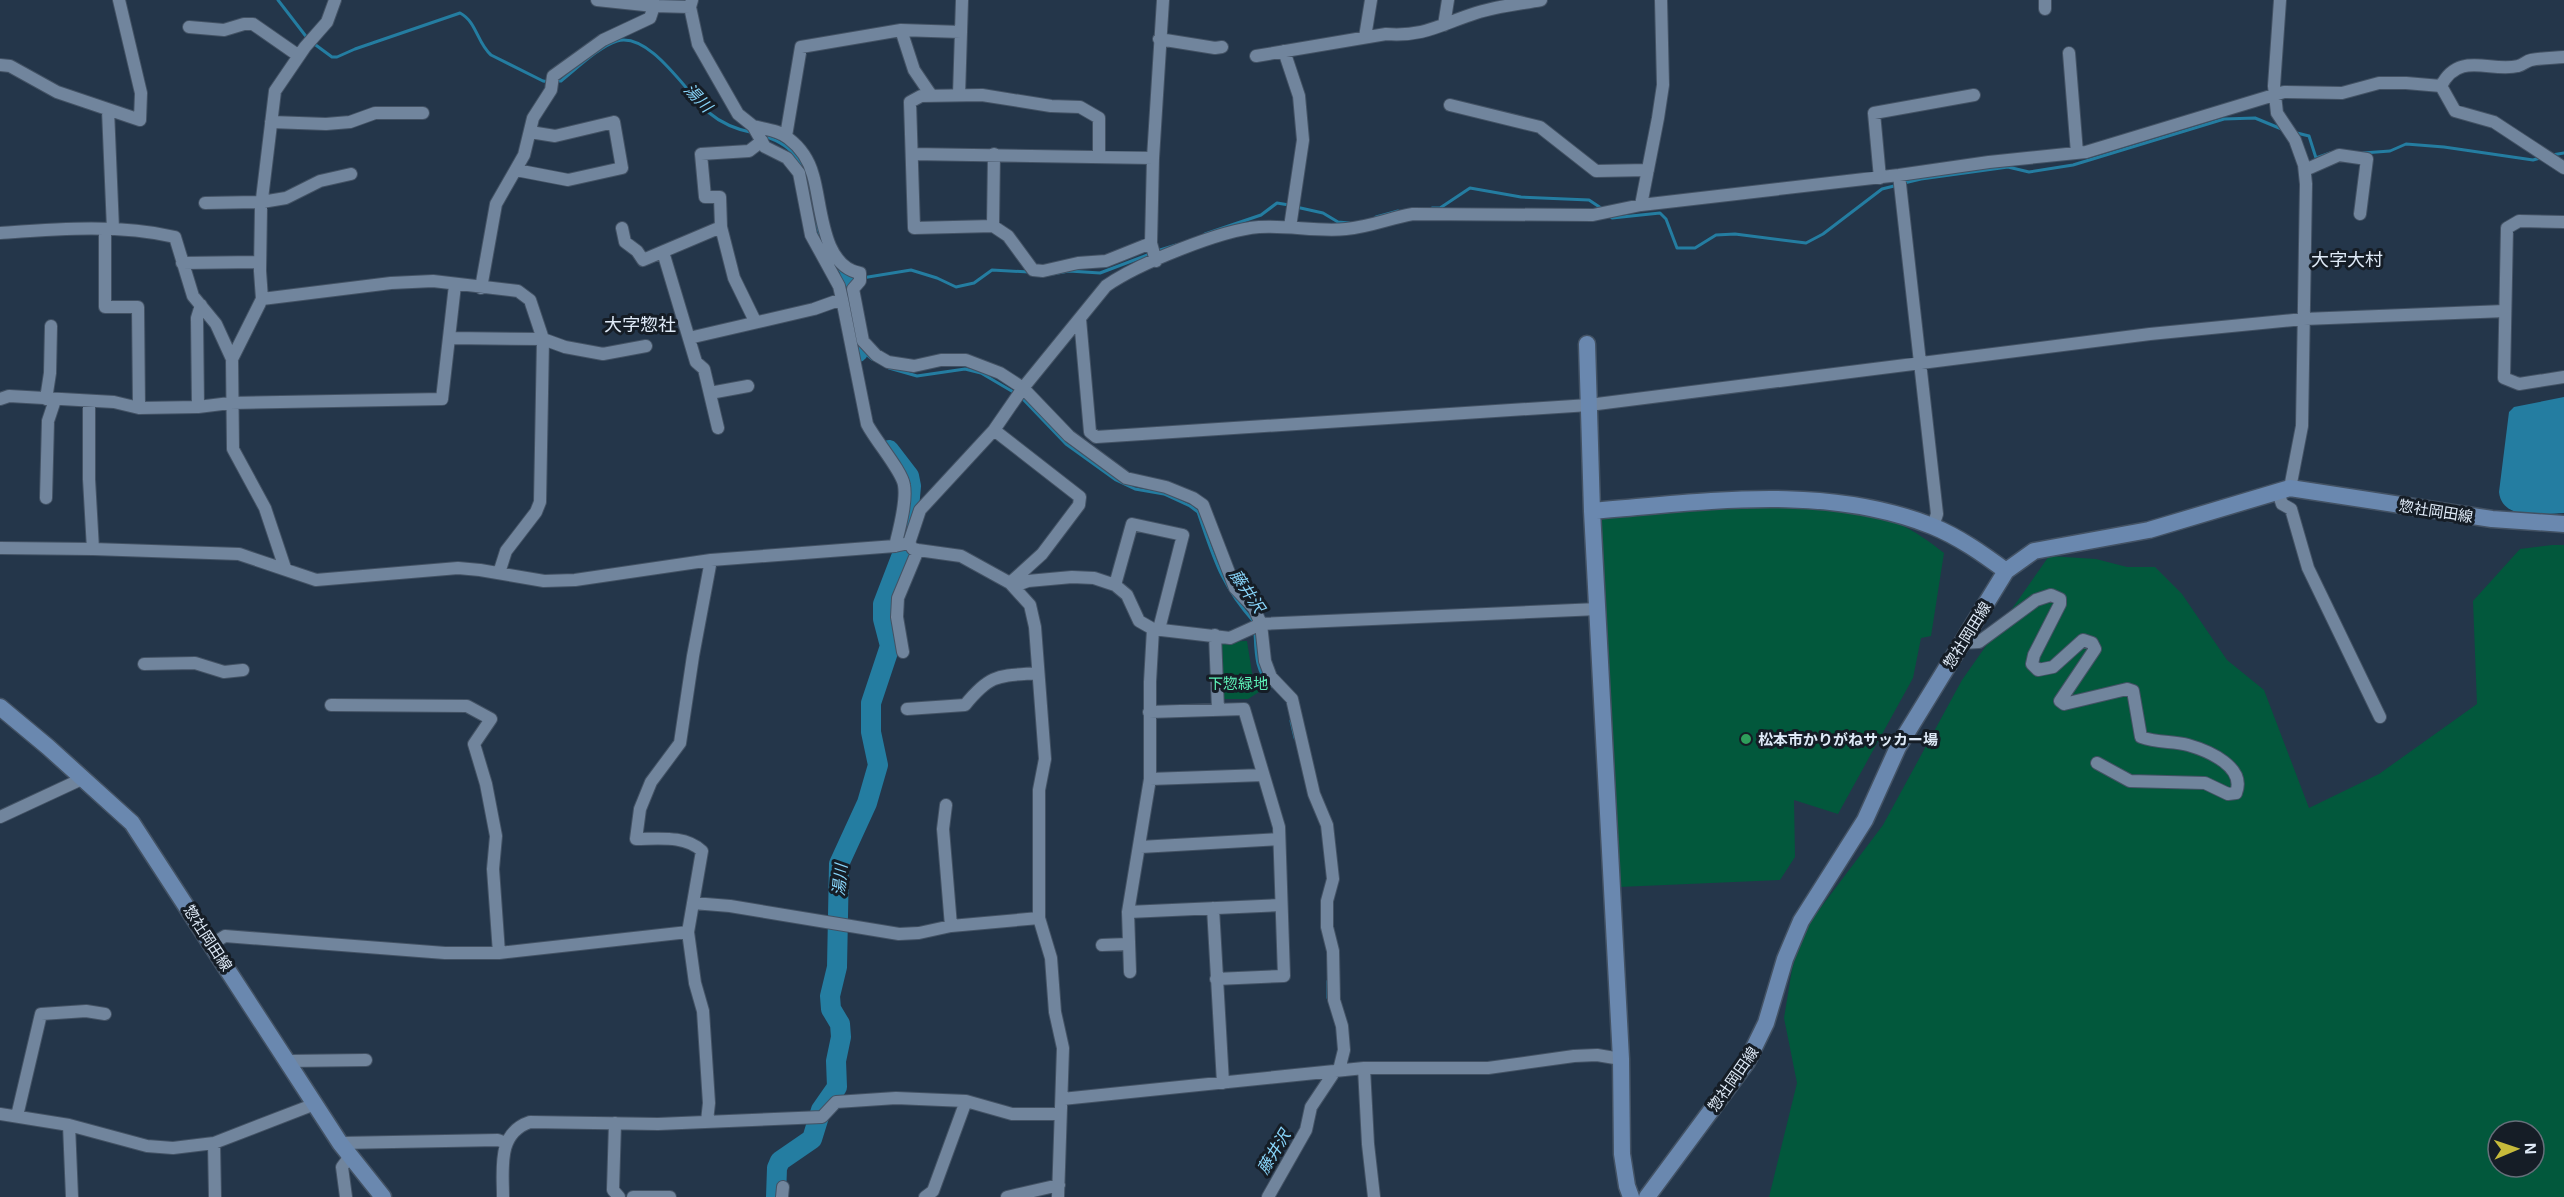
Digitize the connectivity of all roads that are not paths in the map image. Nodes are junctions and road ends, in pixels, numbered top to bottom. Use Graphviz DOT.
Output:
graph roads {
  1 [pos="119,0"];
  2 [pos="335,0"];
  3 [pos="597,0"];
  4 [pos="962,0"];
  5 [pos="1163,0"];
  6 [pos="1371,0"];
  7 [pos="1449,0"];
  8 [pos="1541,0"];
  9 [pos="1661,0"];
  10 [pos="2280,0"];
  11 [pos="654,3"];
  12 [pos="691,4"];
  13 [pos="1444,26"];
  14 [pos="189,27"];
  15 [pos="901,30"];
  16 [pos="961,32"];
  17 [pos="1365,37"];
  18 [pos="1159,39"];
  19 [pos="1222,47"];
  20 [pos="1284,51"];
  21 [pos="2069,53"];
  22 [pos="299,56"];
  23 [pos="1256,56"];
  24 [pos="2564,57"];
  25 [pos="0,65"];
  26 [pos="2441,86"];
  27 [pos="931,95"];
  28 [pos="958,95"];
  29 [pos="1974,95"];
  30 [pos="2275,95"];
  31 [pos="1450,105"];
  32 [pos="108,110"];
  33 [pos="423,113"];
  34 [pos="271,122"];
  35 [pos="753,126"];
  36 [pos="530,132"];
  37 [pos="786,136"];
  38 [pos="762,141"];
  39 [pos="2077,153"];
  40 [pos="912,154"];
  41 [pos="993,154"];
  42 [pos="1099,156"];
  43 [pos="1153,158"];
  44 [pos="2564,168"];
  45 [pos="516,170"];
  46 [pos="1648,170"];
  47 [pos="2305,170"];
  48 [pos="351,174"];
  49 [pos="1899,175"];
  50 [pos="1880,178"];
  51 [pos="262,202"];
  52 [pos="205,203"];
  53 [pos="1641,206"];
  54 [pos="2360,214"];
  55 [pos="2564,222"];
  56 [pos="993,226"];
  57 [pos="1290,226"];
  58 [pos="721,227"];
  59 [pos="622,228"];
  60 [pos="109,229"];
  61 [pos="0,233"];
  62 [pos="1151,243"];
  63 [pos="663,252"];
  64 [pos="1156,261"];
  65 [pos="260,262"];
  66 [pos="182,263"];
  67 [pos="455,285"];
  68 [pos="481,288"];
  69 [pos="842,299"];
  70 [pos="262,300"];
  71 [pos="201,305"];
  72 [pos="2505,311"];
  73 [pos="2304,318"];
  74 [pos="1080,319"];
  75 [pos="755,321"];
  76 [pos="51,326"];
  77 [pos="449,338"];
  78 [pos="689,338"];
  79 [pos="543,339"];
  80 [pos="1587,344"];
  81 [pos="646,346"];
  82 [pos="232,359"];
  83 [pos="1921,364"];
  84 [pos="2564,377"];
  85 [pos="748,386"];
  86 [pos="1023,388"];
  87 [pos="710,393"];
  88 [pos="0,399"];
  89 [pos="51,399"];
  90 [pos="89,402"];
  91 [pos="230,403"];
  92 [pos="1588,405"];
  93 [pos="198,407"];
  94 [pos="139,408"];
  95 [pos="718,428"];
  96 [pos="994,430"];
  97 [pos="2284,490"];
  98 [pos="46,498"];
  99 [pos="1592,511"];
  100 [pos="2564,524"];
  101 [pos="1933,526"];
  102 [pos="895,546"];
  103 [pos="913,547"];
  104 [pos="0,548"];
  105 [pos="93,549"];
  106 [pos="711,560"];
  107 [pos="285,568"];
  108 [pos="2006,571"];
  109 [pos="499,573"];
  110 [pos="1012,585"];
  111 [pos="1115,585"];
  112 [pos="1598,609"];
  113 [pos="1256,627"];
  114 [pos="1156,629"];
  115 [pos="1215,635"];
  116 [pos="1963,644"];
  117 [pos="903,652"];
  118 [pos="144,664"];
  119 [pos="243,670"];
  120 [pos="1038,673"];
  121 [pos="331,705"];
  122 [pos="0,708"];
  123 [pos="907,709"];
  124 [pos="1218,710"];
  125 [pos="1149,712"];
  126 [pos="2380,717"];
  127 [pos="2097,763"];
  128 [pos="1263,775"];
  129 [pos="84,778"];
  130 [pos="1150,779"];
  131 [pos="946,805"];
  132 [pos="0,817"];
  133 [pos="1279,839"];
  134 [pos="1140,847"];
  135 [pos="693,903"];
  136 [pos="1281,905"];
  137 [pos="1213,908"];
  138 [pos="1128,912"];
  139 [pos="1039,918"];
  140 [pos="951,926"];
  141 [pos="688,932"];
  142 [pos="212,944"];
  143 [pos="1129,944"];
  144 [pos="1102,945"];
  145 [pos="499,953"];
  146 [pos="1130,972"];
  147 [pos="1216,979"];
  148 [pos="105,1014"];
  149 [pos="1621,1059"];
  150 [pos="366,1060"];
  151 [pos="287,1061"];
  152 [pos="1364,1068"];
  153 [pos="1337,1070"];
  154 [pos="1223,1083"];
  155 [pos="1062,1099"];
  156 [pos="966,1101"];
  157 [pos="315,1104"];
  158 [pos="0,1114"];
  159 [pos="1059,1114"];
  160 [pos="17,1116"];
  161 [pos="707,1120"];
  162 [pos="615,1123"];
  163 [pos="69,1125"];
  164 [pos="214,1143"];
  165 [pos="506,1143"];
  166 [pos="345,1149"];
  167 [pos="1058,1191"];
  168 [pos="72,1197"];
  169 [pos="214,1197"];
  170 [pos="346,1197"];
  171 [pos="383,1197"];
  172 [pos="503,1197"];
  173 [pos="619,1197"];
  174 [pos="633,1197"];
  175 [pos="670,1197"];
  176 [pos="925,1197"];
  177 [pos="1007,1197"];
  178 [pos="1268,1197"];
  179 [pos="1374,1197"];
  180 [pos="1631,1197"];
  181 [pos="1647,1197"];
  1 -- 32 [label="street"];
  2 -- 22 [label="street"];
  3 -- 11 [label="street"];
  4 -- 16 [label="street"];
  5 -- 18 [label="street"];
  6 -- 17 [label="street"];
  7 -- 13 [label="street"];
  8 -- 13 [label="street"];
  9 -- 46 [label="street"];
  10 -- 30 [label="street"];
  11 -- 12 [label="street"];
  11 -- 36 [label="street"];
  12 -- 35 [label="street"];
  13 -- 17 [label="street"];
  14 -- 22 [label="street"];
  15 -- 16 [label="street"];
  15 -- 27 [label="street"];
  15 -- 37 [label="street"];
  16 -- 28 [label="street"];
  17 -- 20 [label="street"];
  18 -- 19 [label="street"];
  18 -- 43 [label="street"];
  20 -- 23 [label="street"];
  20 -- 57 [label="street"];
  21 -- 39 [label="street"];
  22 -- 34 [label="street"];
  24 -- 26 [label="street"];
  25 -- 32 [label="street"];
  26 -- 30 [label="street"];
  26 -- 44 [label="street"];
  27 -- 28 [label="street"];
  27 -- 40 [label="street"];
  28 -- 42 [label="street"];
  29 -- 50 [label="street"];
  30 -- 39 [label="street"];
  30 -- 47 [label="street"];
  31 -- 46 [label="street"];
  32 -- 60 [label="street"];
  33 -- 34 [label="street"];
  34 -- 51 [label="street"];
  35 -- 37 [label="street"];
  35 -- 38 [label="street"];
  36 -- 45 [label="street"];
  36 -- 45 [label="street"];
  37 -- 86 [label="street"];
  38 -- 58 [label="street"];
  38 -- 69 [label="street"];
  39 -- 49 [label="street"];
  40 -- 41 [label="street"];
  40 -- 56 [label="street"];
  41 -- 42 [label="street"];
  41 -- 56 [label="street"];
  42 -- 43 [label="street"];
  43 -- 62 [label="street"];
  45 -- 68 [label="street"];
  46 -- 53 [label="street"];
  47 -- 54 [label="street"];
  47 -- 73 [label="street"];
  48 -- 51 [label="street"];
  49 -- 50 [label="street"];
  49 -- 83 [label="street"];
  50 -- 53 [label="street"];
  51 -- 52 [label="street"];
  51 -- 65 [label="street"];
  53 -- 57 [label="street"];
  55 -- 72 [label="street"];
  56 -- 62 [label="street"];
  57 -- 64 [label="street"];
  58 -- 63 [label="street"];
  58 -- 75 [label="street"];
  59 -- 63 [label="street"];
  60 -- 61 [label="street"];
  60 -- 66 [label="street"];
  60 -- 94 [label="street"];
  62 -- 64 [label="street"];
  63 -- 78 [label="street"];
  64 -- 74 [label="street"];
  65 -- 66 [label="street"];
  65 -- 70 [label="street"];
  66 -- 71 [label="street"];
  67 -- 68 [label="street"];
  67 -- 70 [label="street"];
  67 -- 77 [label="street"];
  68 -- 79 [label="street"];
  69 -- 75 [label="street"];
  69 -- 102 [label="street"];
  70 -- 82 [label="street"];
  71 -- 82 [label="street"];
  71 -- 93 [label="street"];
  72 -- 73 [label="street"];
  72 -- 84 [label="street"];
  73 -- 83 [label="street"];
  73 -- 97 [label="street"];
  74 -- 86 [label="street"];
  74 -- 92 [label="street"];
  75 -- 78 [label="street"];
  76 -- 89 [label="street"];
  77 -- 79 [label="street"];
  77 -- 91 [label="street"];
  78 -- 87 [label="street"];
  79 -- 81 [label="street"];
  79 -- 109 [label="street"];
  80 -- 92 [label="main road"];
  82 -- 91 [label="street"];
  83 -- 92 [label="street"];
  83 -- 101 [label="street"];
  85 -- 87 [label="street"];
  86 -- 96 [label="street"];
  86 -- 113 [label="street"];
  87 -- 95 [label="street"];
  88 -- 89 [label="street"];
  89 -- 90 [label="street"];
  89 -- 98 [label="street"];
  90 -- 94 [label="street"];
  90 -- 105 [label="street"];
  91 -- 93 [label="street"];
  91 -- 107 [label="street"];
  92 -- 99 [label="main road"];
  93 -- 94 [label="street"];
  96 -- 103 [label="street"];
  96 -- 110 [label="street"];
  97 -- 100 [label="main road, 惣社岡田線"];
  97 -- 108 [label="main road, 惣社岡田線"];
  97 -- 126 [label="street"];
  99 -- 101 [label="main road"];
  99 -- 112 [label="main road"];
  101 -- 108 [label="main road"];
  102 -- 103 [label="street"];
  102 -- 106 [label="street"];
  103 -- 110 [label="street"];
  103 -- 117 [label="street"];
  104 -- 105 [label="street"];
  105 -- 107 [label="street"];
  106 -- 109 [label="street"];
  106 -- 135 [label="street"];
  107 -- 109 [label="street"];
  108 -- 116 [label="main road, 惣社岡田線"];
  110 -- 111 [label="street"];
  110 -- 120 [label="street"];
  111 -- 114 [label="street"];
  111 -- 114 [label="street"];
  112 -- 113 [label="street"];
  112 -- 149 [label="main road"];
  113 -- 115 [label="street"];
  113 -- 153 [label="street"];
  114 -- 115 [label="street"];
  114 -- 125 [label="street"];
  115 -- 124 [label="street"];
  116 -- 127 [label="street"];
  116 -- 181 [label="main road, 惣社岡田線"];
  118 -- 119 [label="street"];
  120 -- 123 [label="street"];
  120 -- 139 [label="street"];
  121 -- 145 [label="street"];
  122 -- 129 [label="main road, 惣社岡田線"];
  124 -- 125 [label="street"];
  124 -- 128 [label="street"];
  125 -- 130 [label="street"];
  128 -- 130 [label="street"];
  128 -- 133 [label="street"];
  129 -- 132 [label="street"];
  129 -- 142 [label="main road, 惣社岡田線"];
  130 -- 134 [label="street"];
  131 -- 140 [label="street"];
  133 -- 134 [label="street"];
  133 -- 136 [label="street"];
  134 -- 138 [label="street"];
  135 -- 140 [label="street"];
  135 -- 141 [label="street"];
  136 -- 137 [label="street"];
  136 -- 147 [label="street"];
  137 -- 138 [label="street"];
  137 -- 147 [label="street"];
  138 -- 143 [label="street"];
  139 -- 140 [label="street"];
  139 -- 155 [label="street"];
  141 -- 145 [label="street"];
  141 -- 161 [label="street"];
  142 -- 145 [label="street"];
  142 -- 151 [label="main road, 惣社岡田線"];
  143 -- 144 [label="street"];
  143 -- 146 [label="street"];
  147 -- 154 [label="street"];
  148 -- 160 [label="street"];
  149 -- 152 [label="street"];
  149 -- 180 [label="main road"];
  150 -- 151 [label="street"];
  151 -- 157 [label="main road, 惣社岡田線"];
  152 -- 153 [label="street"];
  152 -- 179 [label="street"];
  153 -- 154 [label="street"];
  153 -- 178 [label="street"];
  154 -- 155 [label="street"];
  155 -- 159 [label="street"];
  156 -- 159 [label="street"];
  156 -- 161 [label="street"];
  156 -- 176 [label="street"];
  157 -- 164 [label="street"];
  157 -- 166 [label="main road, 惣社岡田線"];
  158 -- 160 [label="street"];
  159 -- 167 [label="street"];
  160 -- 163 [label="street"];
  161 -- 162 [label="street"];
  162 -- 165 [label="street"];
  162 -- 173 [label="street"];
  163 -- 164 [label="street"];
  163 -- 168 [label="street"];
  164 -- 169 [label="street"];
  165 -- 166 [label="street"];
  165 -- 172 [label="street"];
  166 -- 170 [label="street"];
  166 -- 171 [label="main road, 惣社岡田線"];
  167 -- 177 [label="street"];
  174 -- 175 [label="street"];
}
